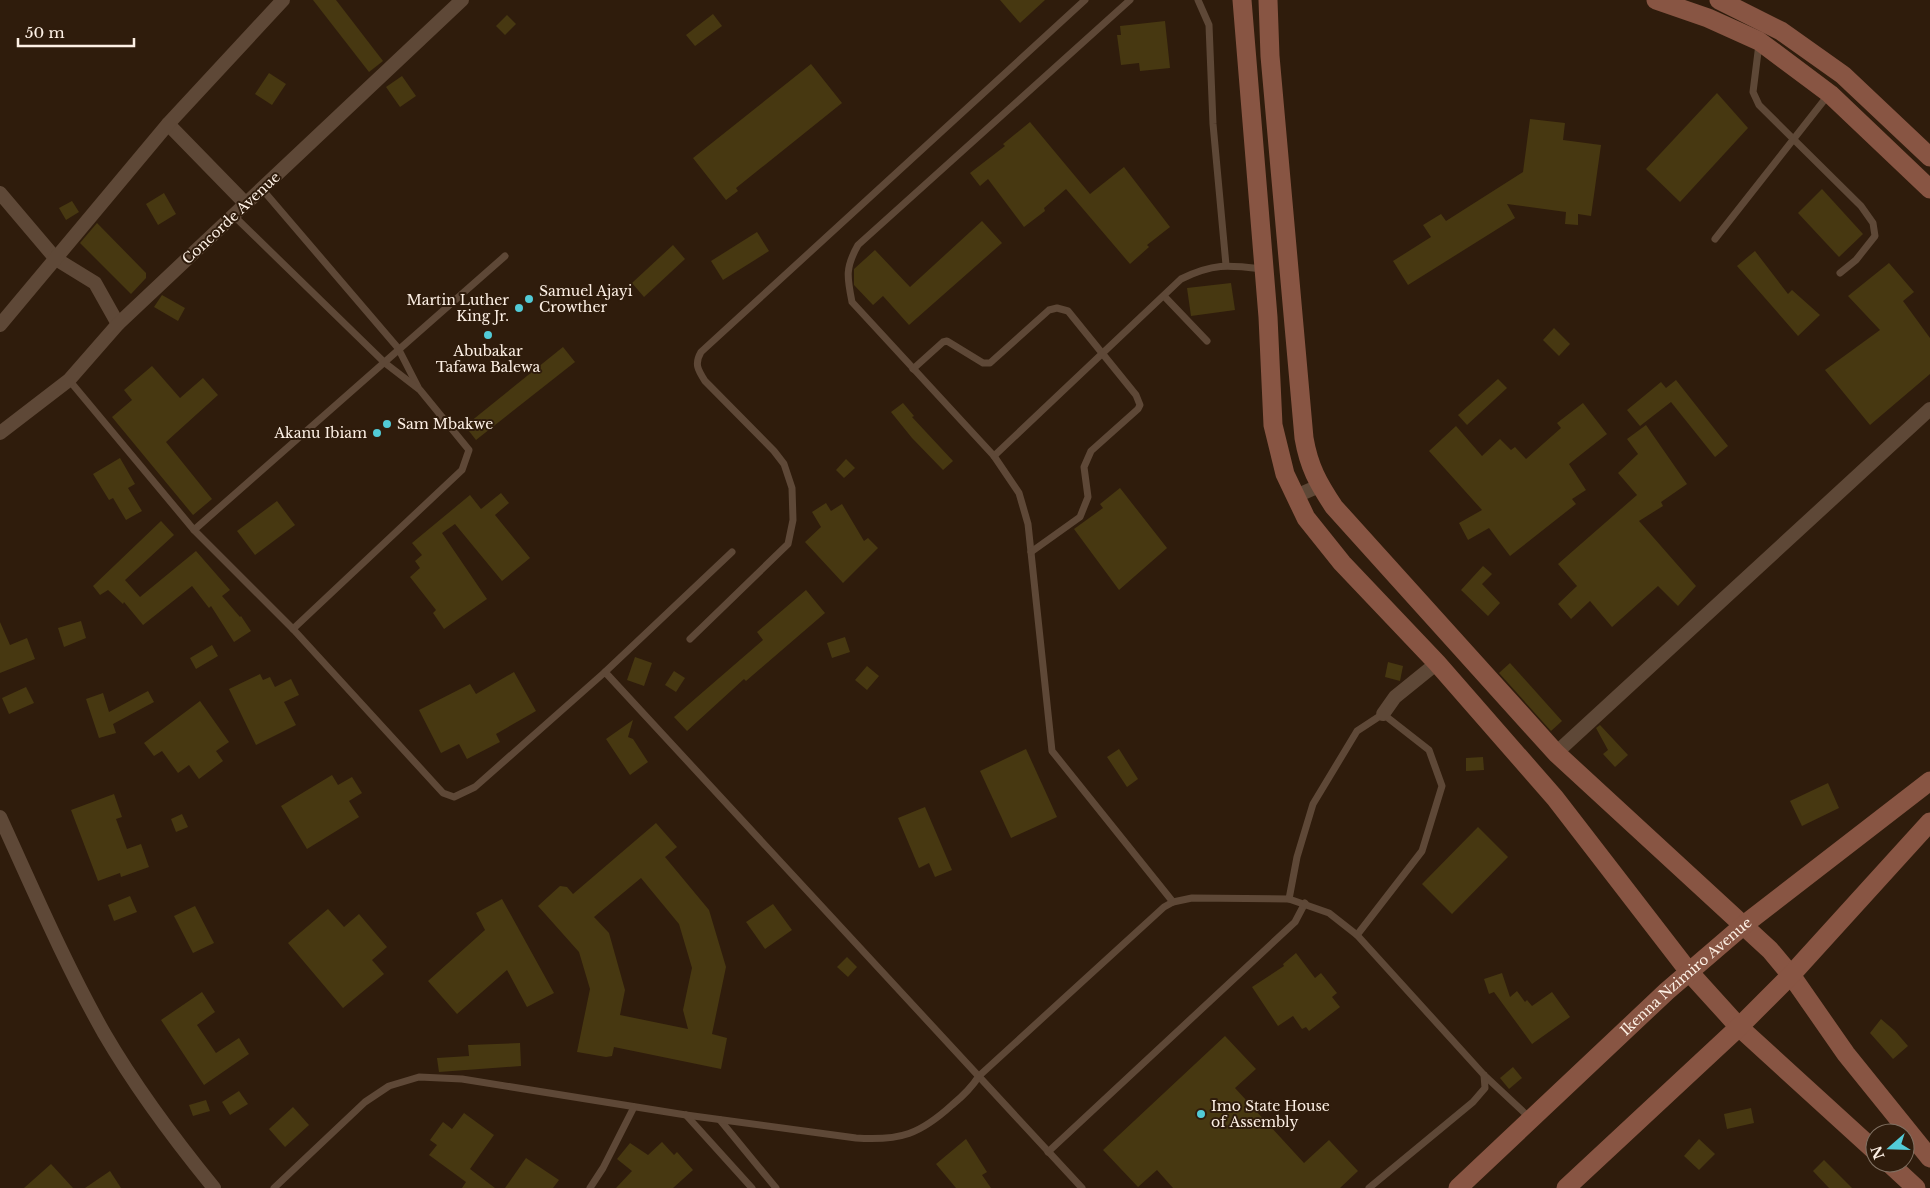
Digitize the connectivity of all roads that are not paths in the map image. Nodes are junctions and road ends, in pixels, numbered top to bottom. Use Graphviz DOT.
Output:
graph roads {
  1 [pos="462,0"];
  2 [pos="1084,0"];
  3 [pos="1130,0"];
  4 [pos="1198,0"];
  5 [pos="1242,0"];
  6 [pos="1268,0"];
  7 [pos="1656,0"];
  8 [pos="1719,0"];
  9 [pos="279,1"];
  10 [pos="1759,41"];
  11 [pos="1830,94"];
  12 [pos="168,124"];
  13 [pos="1796,139"];
  14 [pos="1930,157"];
  15 [pos="262,189"];
  16 [pos="1930,189"];
  17 [pos="0,193"];
  18 [pos="246,204"];
  19 [pos="234,216"];
  20 [pos="1715,239"];
  21 [pos="505,256"];
  22 [pos="56,258"];
  23 [pos="1226,265"];
  24 [pos="1264,269"];
  25 [pos="1840,273"];
  26 [pos="1164,296"];
  27 [pos="118,324"];
  28 [pos="0,325"];
  29 [pos="1207,341"];
  30 [pos="398,348"];
  31 [pos="1104,352"];
  32 [pos="385,363"];
  33 [pos="913,368"];
  34 [pos="69,380"];
  35 [pos="420,390"];
  36 [pos="1930,409"];
  37 [pos="0,433"];
  38 [pos="994,456"];
  39 [pos="1319,486"];
  40 [pos="1296,496"];
  41 [pos="194,530"];
  42 [pos="732,552"];
  43 [pos="1031,552"];
  44 [pos="293,628"];
  45 [pos="690,639"];
  46 [pos="1437,663"];
  47 [pos="605,672"];
  48 [pos="1383,714"];
  49 [pos="1556,753"];
  50 [pos="1930,781"];
  51 [pos="0,817"];
  52 [pos="1930,822"];
  53 [pos="1289,898"];
  54 [pos="1174,902"];
  55 [pos="1305,903"];
  56 [pos="1745,924"];
  57 [pos="1357,936"];
  58 [pos="1690,973"];
  59 [pos="1792,975"];
  60 [pos="1739,1027"];
  61 [pos="1484,1075"];
  62 [pos="979,1076"];
  63 [pos="634,1107"];
  64 [pos="686,1115"];
  65 [pos="1531,1119"];
  66 [pos="720,1120"];
  67 [pos="1865,1141"];
  68 [pos="1048,1152"];
  69 [pos="1930,1158"];
  70 [pos="1900,1173"];
  71 [pos="214,1188"];
  72 [pos="274,1188"];
  73 [pos="590,1188"];
  74 [pos="752,1188"];
  75 [pos="776,1188"];
  76 [pos="1082,1188"];
  77 [pos="1369,1188"];
  78 [pos="1458,1188"];
  79 [pos="1566,1188"];
  80 [pos="1916,1188"];
  1 -- 15 [label="street, Concorde Avenue"];
  2 -- 45 [label="lane"];
  3 -- 33 [label="lane"];
  4 -- 23 [label="lane"];
  5 -- 24 [label="street"];
  6 -- 39 [label="street"];
  7 -- 10 [label="street"];
  8 -- 14 [label="street"];
  9 -- 12 [label="street"];
  10 -- 11 [label="street"];
  10 -- 13 [label="lane"];
  11 -- 13 [label="lane"];
  11 -- 16 [label="street"];
  12 -- 18 [label="street"];
  12 -- 22 [label="street"];
  13 -- 20 [label="lane"];
  13 -- 25 [label="lane"];
  15 -- 18 [label="street, Concorde Avenue"];
  15 -- 30 [label="lane"];
  17 -- 22 [label="street"];
  18 -- 19 [label="street, Concorde Avenue"];
  19 -- 27 [label="street, Concorde Avenue"];
  19 -- 32 [label="lane"];
  21 -- 30 [label="lane"];
  22 -- 27 [label="street"];
  22 -- 28 [label="street"];
  23 -- 24 [label="lane"];
  23 -- 26 [label="lane"];
  24 -- 40 [label="street"];
  26 -- 29 [label="lane"];
  26 -- 31 [label="lane"];
  27 -- 34 [label="street, Concorde Avenue"];
  30 -- 32 [label="lane"];
  30 -- 35 [label="lane"];
  31 -- 33 [label="lane"];
  31 -- 38 [label="lane"];
  31 -- 43 [label="lane"];
  32 -- 35 [label="lane"];
  32 -- 41 [label="lane"];
  33 -- 38 [label="lane"];
  34 -- 37 [label="street, Concorde Avenue"];
  34 -- 41 [label="lane"];
  35 -- 44 [label="lane"];
  36 -- 49 [label="street"];
  38 -- 43 [label="lane"];
  39 -- 40 [label="street"];
  39 -- 49 [label="street"];
  40 -- 46 [label="street"];
  41 -- 44 [label="lane"];
  42 -- 47 [label="lane"];
  43 -- 54 [label="lane"];
  44 -- 47 [label="lane"];
  46 -- 48 [label="street"];
  46 -- 58 [label="street"];
  47 -- 62 [label="lane"];
  48 -- 53 [label="lane"];
  48 -- 57 [label="lane"];
  49 -- 56 [label="street"];
  50 -- 56 [label="street, Ikenna Nzimiro Avenue"];
  51 -- 71 [label="street"];
  52 -- 59 [label="street"];
  53 -- 54 [label="lane"];
  53 -- 55 [label="lane"];
  54 -- 62 [label="lane"];
  55 -- 57 [label="lane"];
  55 -- 68 [label="lane"];
  56 -- 58 [label="street, Ikenna Nzimiro Avenue"];
  56 -- 59 [label="street"];
  57 -- 61 [label="lane"];
  58 -- 60 [label="street"];
  58 -- 65 [label="street, Ikenna Nzimiro Avenue"];
  59 -- 60 [label="street"];
  59 -- 69 [label="street"];
  60 -- 67 [label="street"];
  60 -- 79 [label="street"];
  61 -- 65 [label="lane"];
  61 -- 77 [label="lane"];
  62 -- 66 [label="lane"];
  62 -- 68 [label="lane"];
  63 -- 64 [label="lane"];
  63 -- 72 [label="lane"];
  63 -- 73 [label="lane"];
  64 -- 66 [label="lane"];
  64 -- 74 [label="lane"];
  65 -- 78 [label="street, Ikenna Nzimiro Avenue"];
  66 -- 75 [label="lane"];
  68 -- 76 [label="lane"];
  70 -- 80 [label="street"];
}
